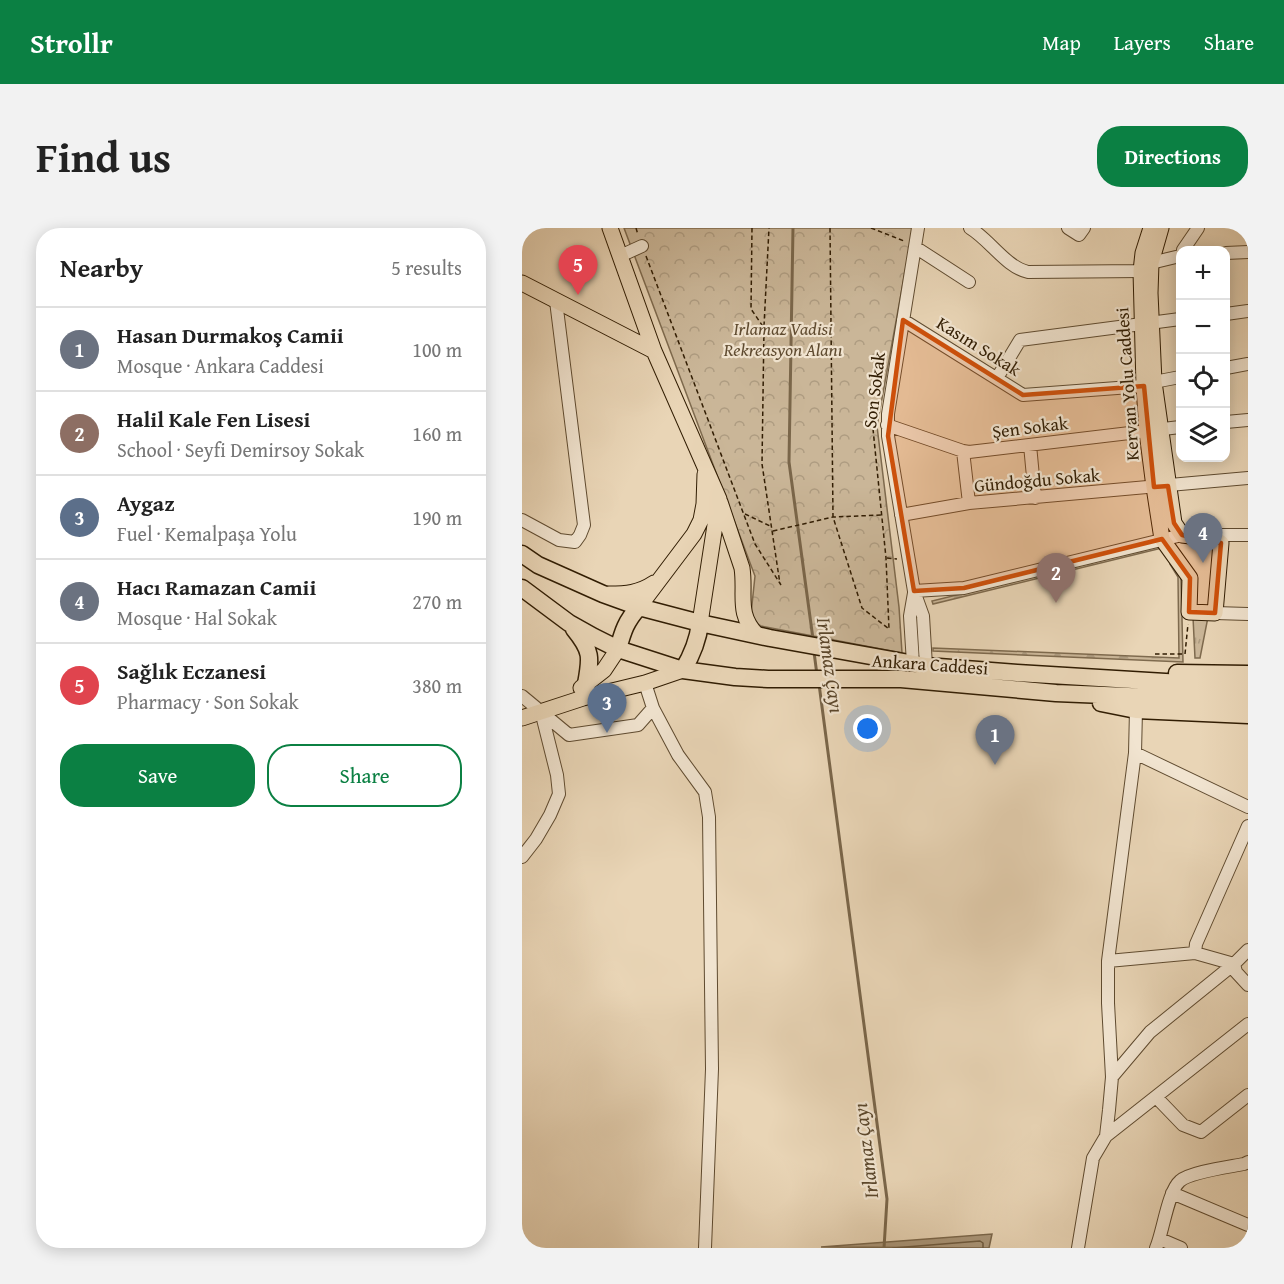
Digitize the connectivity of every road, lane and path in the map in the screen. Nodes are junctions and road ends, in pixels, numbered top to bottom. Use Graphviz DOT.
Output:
graph roads {
  1 [pos="610,228"];
  2 [pos="636,228"];
  3 [pos="752,228"];
  4 [pos="769,228"];
  5 [pos="830,228"];
  6 [pos="871,228"];
  7 [pos="918,228"];
  8 [pos="970,228"];
  9 [pos="1068,228"];
  10 [pos="1084,228"];
  11 [pos="1151,228"];
  12 [pos="1161,228"];
  13 [pos="1198,228"];
  14 [pos="911,245"];
  15 [pos="642,246"];
  16 [pos="1186,246"];
  17 [pos="1248,252"];
  18 [pos="1230,253"];
  19 [pos="620,256"];
  20 [pos="1176,256"];
  21 [pos="1146,267"];
  22 [pos="969,282"];
  23 [pos="522,283"];
  24 [pos="556,301"];
  25 [pos="1248,311"];
  26 [pos="1230,313"];
  27 [pos="1176,319"];
  28 [pos="903,321"];
  29 [pos="1147,323"];
  30 [pos="764,328"];
  31 [pos="654,351"];
  32 [pos="1248,364"];
  33 [pos="1230,367"];
  34 [pos="997,378"];
  35 [pos="1176,378"];
  36 [pos="1149,384"];
  37 [pos="1248,420"];
  38 [pos="1230,422"];
  39 [pos="887,424"];
  40 [pos="1176,427"];
  41 [pos="1154,430"];
  42 [pos="1030,445"];
  43 [pos="963,451"];
  44 [pos="705,468"];
  45 [pos="1248,478"];
  46 [pos="1161,487"];
  47 [pos="1035,498"];
  48 [pos="719,499"];
  49 [pos="969,504"];
  50 [pos="744,514"];
  51 [pos="881,515"];
  52 [pos="901,515"];
  53 [pos="833,517"];
  54 [pos="522,520"];
  55 [pos="771,527"];
  56 [pos="772,531"];
  57 [pos="1186,535"];
  58 [pos="1248,535"];
  59 [pos="1162,539"];
  60 [pos="522,554"];
  61 [pos="886,558"];
  62 [pos="659,580"];
  63 [pos="522,588"];
  64 [pos="914,591"];
  65 [pos="603,594"];
  66 [pos="639,607"];
  67 [pos="1189,612"];
  68 [pos="1215,613"];
  69 [pos="1248,614"];
  70 [pos="569,623"];
  71 [pos="699,623"];
  72 [pos="764,637"];
  73 [pos="618,649"];
  74 [pos="1155,654"];
  75 [pos="914,664"];
  76 [pos="682,670"];
  77 [pos="1017,673"];
  78 [pos="1248,674"];
  79 [pos="645,683"];
  80 [pos="586,684"];
  81 [pos="1248,687"];
  82 [pos="1056,693"];
  83 [pos="522,696"];
  84 [pos="1248,701"];
  85 [pos="653,708"];
  86 [pos="1137,710"];
  87 [pos="541,711"];
  88 [pos="1248,716"];
  89 [pos="522,718"];
  90 [pos="1135,753"];
  91 [pos="1248,807"];
  92 [pos="1248,826"];
  93 [pos="522,857"];
  94 [pos="1248,950"];
  95 [pos="1194,953"];
  96 [pos="1108,962"];
  97 [pos="1234,964"];
  98 [pos="1248,985"];
  99 [pos="1248,1024"];
  100 [pos="1112,1077"];
  101 [pos="1248,1095"];
  102 [pos="1156,1097"];
  103 [pos="1106,1136"];
  104 [pos="1247,1164"];
  105 [pos="1172,1193"];
  106 [pos="1248,1225"];
  107 [pos="1158,1244"];
  108 [pos="705,1248"];
  109 [pos="1078,1248"];
  110 [pos="1181,1248"];
  1 -- 19 [label="main road"];
  2 -- 15 [label="path"];
  3 -- 30 [label="path"];
  4 -- 30 [label="path"];
  5 -- 53 [label="path"];
  6 -- 14 [label="path"];
  7 -- 14 [label="street, Son Sokak"];
  8 -- 21 [label="street"];
  9 -- 10 [label="street"];
  11 -- 21 [label="main road, Kervan Yolu Caddesi"];
  12 -- 21 [label="main road, Kervan Yolu Caddesi"];
  13 -- 16 [label="street"];
  14 -- 22 [label="street"];
  14 -- 28 [label="street, Son Sokak"];
  15 -- 19 [label="street"];
  15 -- 50 [label="path"];
  17 -- 18 [label="street"];
  19 -- 31 [label="main road"];
  20 -- 21 [label="street"];
  21 -- 29 [label="main road, Kervan Yolu Caddesi"];
  23 -- 24 [label="main road"];
  24 -- 31 [label="main road"];
  24 -- 54 [label="street"];
  25 -- 26 [label="street"];
  27 -- 29 [label="street"];
  28 -- 34 [label="street, Kasım Sokak"];
  28 -- 39 [label="street, Son Sokak"];
  29 -- 34 [label="street"];
  29 -- 36 [label="main road, Kervan Yolu Caddesi"];
  30 -- 55 [label="path"];
  31 -- 44 [label="main road"];
  32 -- 33 [label="street"];
  34 -- 36 [label="street, Kasım Sokak"];
  35 -- 36 [label="street, Kasım Sokak"];
  36 -- 41 [label="main road, Kervan Yolu Caddesi"];
  37 -- 38 [label="street"];
  39 -- 43 [label="street, Şen Sokak"];
  39 -- 52 [label="street, Son Sokak"];
  40 -- 41 [label="street, Şen Sokak"];
  41 -- 42 [label="street, Şen Sokak"];
  41 -- 46 [label="main road, Kervan Yolu Caddesi"];
  42 -- 43 [label="street, Şen Sokak"];
  42 -- 47 [label="street"];
  43 -- 49 [label="street"];
  44 -- 48 [label="main road"];
  44 -- 62 [label="main road"];
  45 -- 46 [label="street, Gündoğdu Sokak"];
  46 -- 47 [label="street, Gündoğdu Sokak"];
  46 -- 57 [label="main road, Kervan Yolu Caddesi"];
  46 -- 59 [label="main road, Kervan Yolu Caddesi"];
  47 -- 49 [label="street, Gündoğdu Sokak"];
  48 -- 71 [label="main road"];
  48 -- 72 [label="main road"];
  49 -- 52 [label="street, Gündoğdu Sokak"];
  50 -- 55 [label="path"];
  50 -- 56 [label="path"];
  51 -- 53 [label="path"];
  52 -- 64 [label="street, Son Sokak"];
  53 -- 56 [label="path"];
  53 -- 61 [label="path"];
  55 -- 56 [label="path"];
  57 -- 58 [label="street"];
  57 -- 59 [label="street"];
  57 -- 68 [label="main road"];
  59 -- 64 [label="street"];
  59 -- 67 [label="main road"];
  60 -- 65 [label="highway, Ankara Caddesi"];
  62 -- 65 [label="main road"];
  62 -- 66 [label="main road"];
  63 -- 70 [label="highway, Ankara Caddesi"];
  64 -- 75 [label="street, Son Sokak"];
  65 -- 66 [label="highway, Ankara Caddesi"];
  66 -- 71 [label="highway, Ankara Caddesi"];
  66 -- 73 [label="highway"];
  67 -- 68 [label="main road"];
  67 -- 74 [label="path"];
  68 -- 69 [label="street"];
  70 -- 73 [label="highway, Ankara Caddesi"];
  70 -- 80 [label="highway"];
  71 -- 72 [label="highway, Ankara Caddesi"];
  71 -- 76 [label="highway"];
  72 -- 75 [label="highway, Ankara Caddesi"];
  73 -- 76 [label="highway, Ankara Caddesi"];
  73 -- 80 [label="main road"];
  75 -- 77 [label="highway, Ankara Caddesi"];
  76 -- 79 [label="main road"];
  76 -- 82 [label="highway, Ankara Caddesi"];
  77 -- 78 [label="highway"];
  77 -- 81 [label="highway, Ankara Caddesi"];
  79 -- 85 [label="street"];
  79 -- 87 [label="main road"];
  80 -- 87 [label="main road"];
  82 -- 84 [label="highway, Ankara Caddesi"];
  82 -- 86 [label="highway"];
  83 -- 87 [label="street"];
  85 -- 87 [label="street"];
  85 -- 108 [label="street"];
  86 -- 88 [label="highway"];
  86 -- 90 [label="street"];
  87 -- 89 [label="main road"];
  87 -- 93 [label="street"];
  90 -- 91 [label="street"];
  90 -- 96 [label="street"];
  92 -- 95 [label="street"];
  94 -- 97 [label="street"];
  95 -- 96 [label="street"];
  95 -- 97 [label="street"];
  96 -- 100 [label="street"];
  97 -- 98 [label="street"];
  97 -- 100 [label="street"];
  99 -- 102 [label="street"];
  100 -- 103 [label="street"];
  101 -- 102 [label="street"];
  102 -- 103 [label="street"];
  103 -- 109 [label="street"];
  104 -- 105 [label="street"];
  105 -- 106 [label="street"];
  105 -- 107 [label="street"];
  107 -- 110 [label="street"];
}
